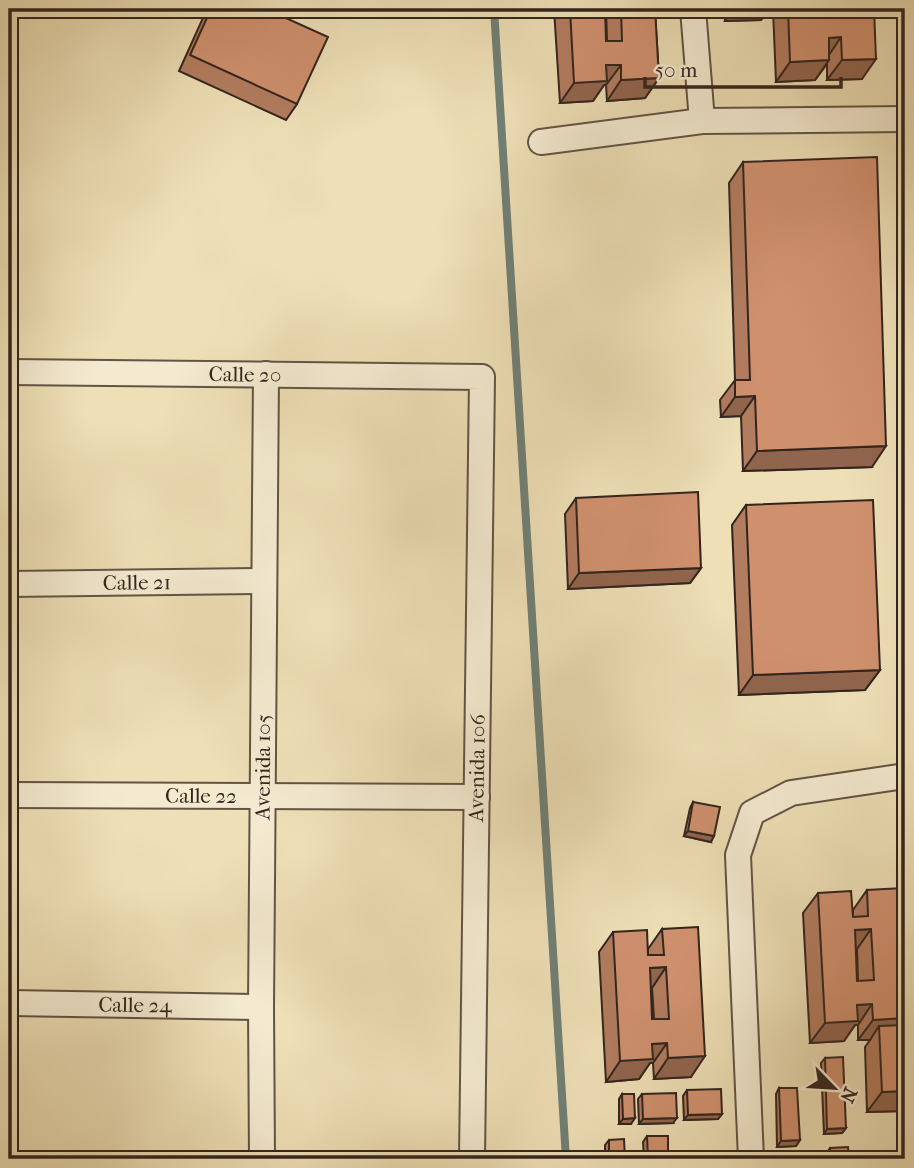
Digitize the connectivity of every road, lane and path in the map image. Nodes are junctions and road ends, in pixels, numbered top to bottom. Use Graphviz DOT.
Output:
graph roads {
  1 [pos="693,9"];
  2 [pos="905,119"];
  3 [pos="702,121"];
  4 [pos="541,142"];
  5 [pos="9,372"];
  6 [pos="265,374"];
  7 [pos="482,377"];
  8 [pos="264,581"];
  9 [pos="9,584"];
  10 [pos="905,776"];
  11 [pos="9,795"];
  12 [pos="262,797"];
  13 [pos="477,797"];
  14 [pos="9,1003"];
  15 [pos="261,1007"];
  16 [pos="262,1159"];
  17 [pos="472,1159"];
  18 [pos="751,1159"];
  1 -- 3 [label="street"];
  2 -- 3 [label="street"];
  3 -- 4 [label="street"];
  5 -- 6 [label="street, Calle 20"];
  6 -- 7 [label="street, Calle 20"];
  6 -- 8 [label="street, Avenida 105"];
  7 -- 13 [label="street, Avenida 106"];
  8 -- 9 [label="street, Calle 21"];
  8 -- 12 [label="street, Avenida 105"];
  10 -- 18 [label="street"];
  11 -- 12 [label="street, Calle 22"];
  12 -- 13 [label="street, Calle 22"];
  12 -- 15 [label="street, Avenida 105"];
  13 -- 17 [label="street, Avenida 106"];
  14 -- 15 [label="street, Calle 24"];
  15 -- 16 [label="street, Avenida 105"];
}
